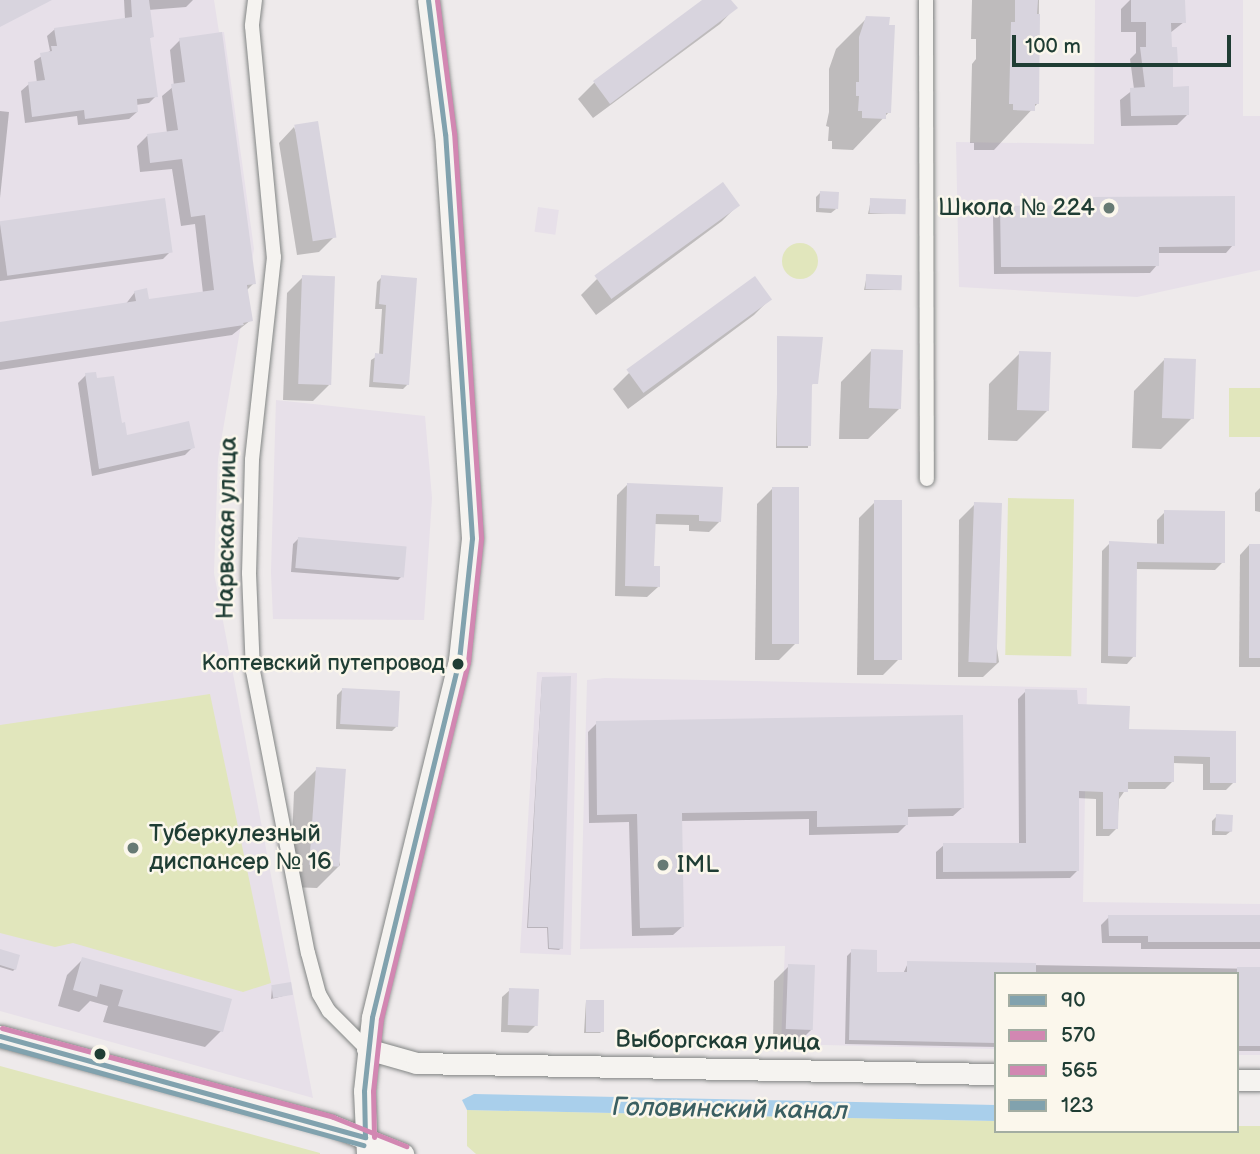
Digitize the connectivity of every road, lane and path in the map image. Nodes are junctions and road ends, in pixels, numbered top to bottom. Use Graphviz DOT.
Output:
graph roads {
  1 [pos="255,0"];
  2 [pos="428,0"];
  3 [pos="926,0"];
  4 [pos="927,479"];
  5 [pos="0,1036"];
  6 [pos="368,1049"];
  7 [pos="994,1074"];
  8 [pos="1239,1080"];
  9 [pos="1260,1080"];
  10 [pos="366,1145"];
  11 [pos="403,1154"];
  1 -- 6 [label="street, Нарвская улица"];
  2 -- 6 [label="street"];
  3 -- 4 [label="street"];
  5 -- 10 [label="street"];
  6 -- 7 [label="street, Выборгская улица"];
  6 -- 10 [label="street"];
  8 -- 9 [label="street"];
  10 -- 11 [label="street"];
}
